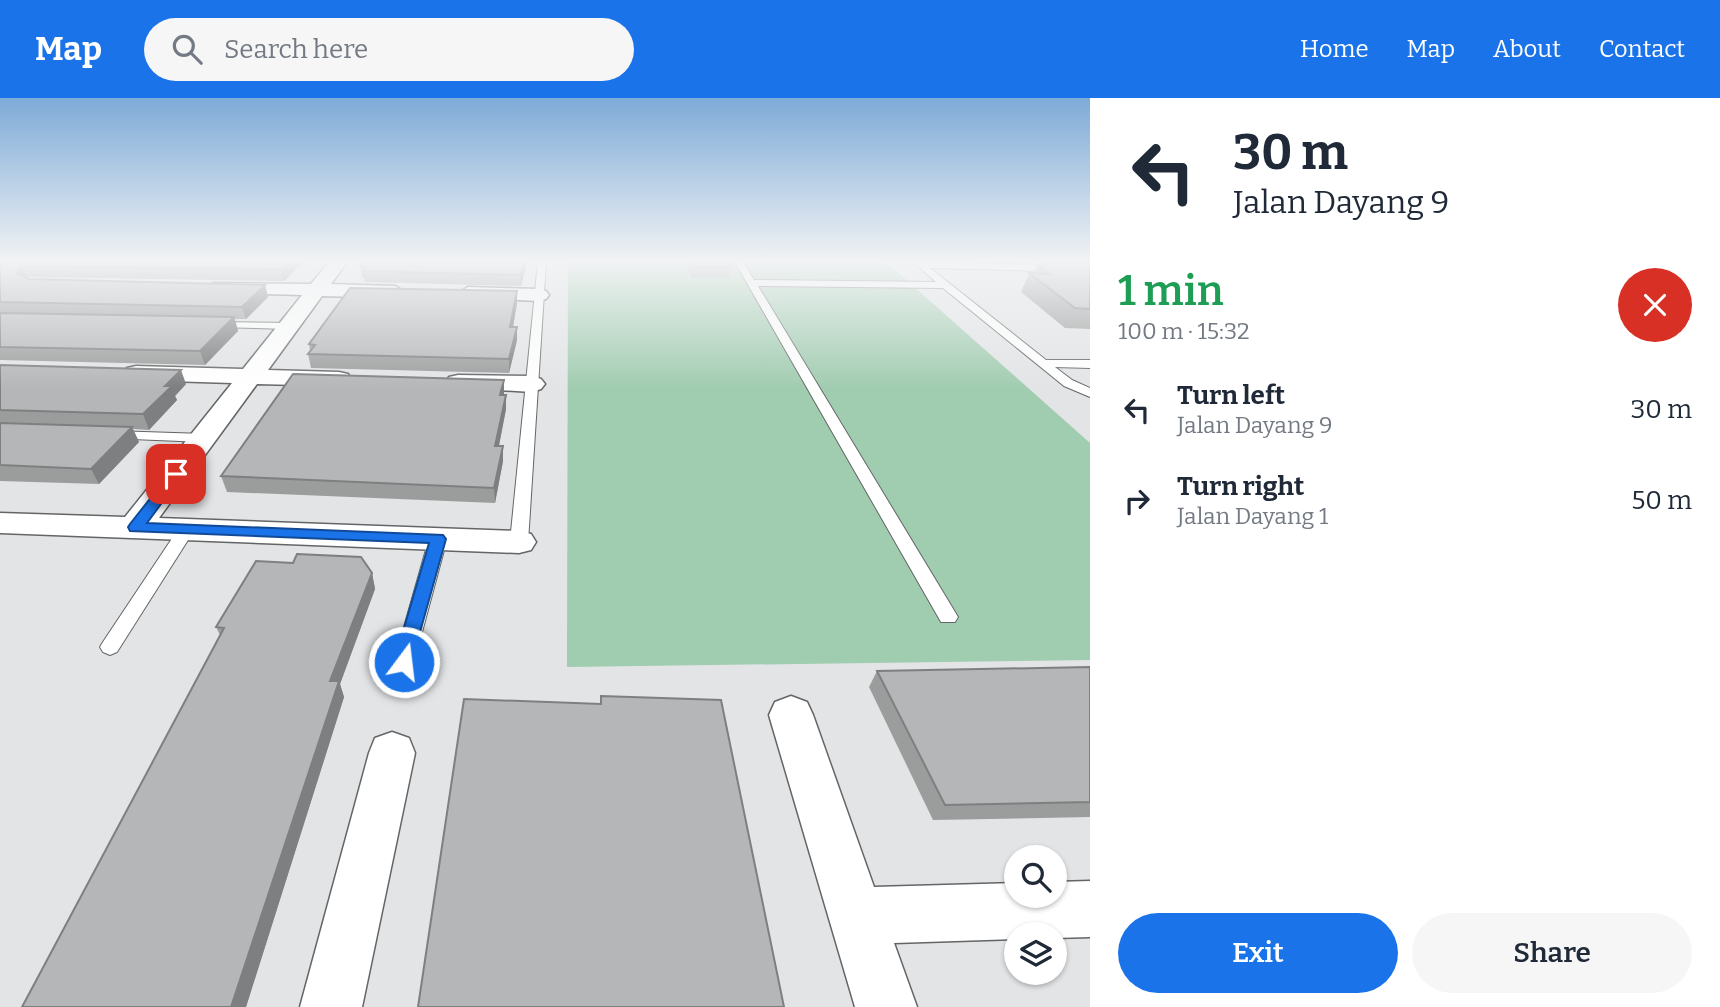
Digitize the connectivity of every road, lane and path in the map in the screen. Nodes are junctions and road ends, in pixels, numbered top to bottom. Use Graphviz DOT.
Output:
graph roads {
  1 [pos="305,304"];
  2 [pos="538,304"];
  3 [pos="764,304"];
  4 [pos="970,304"];
  5 [pos="206,324"];
  6 [pos="289,326"];
  7 [pos="1042,363"];
  8 [pos="1090,364"];
  9 [pos="111,372"];
  10 [pos="251,376"];
  11 [pos="358,379"];
  12 [pos="438,382"];
  13 [pos="532,384"];
  14 [pos="1090,393"];
  15 [pos="95,434"];
  16 [pos="204,438"];
  17 [pos="0,523"];
  18 [pos="135,527"];
  19 [pos="187,529"];
  20 [pos="438,539"];
  21 [pos="519,541"];
  22 [pos="948,618"];
  23 [pos="110,647"];
  24 [pos="404,662"];
  25 [pos="791,715"];
  26 [pos="392,753"];
  27 [pos="1090,909"];
  28 [pos="857,916"];
  29 [pos="331,1007"];
  30 [pos="886,1007"];
  1 -- 6 [label="street"];
  2 -- 13 [label="lane"];
  3 -- 22 [label="lane"];
  4 -- 7 [label="lane"];
  5 -- 6 [label="lane"];
  6 -- 10 [label="street"];
  7 -- 8 [label="lane"];
  7 -- 14 [label="lane"];
  9 -- 10 [label="street"];
  10 -- 11 [label="street"];
  10 -- 16 [label="street"];
  12 -- 13 [label="street"];
  13 -- 21 [label="lane"];
  15 -- 16 [label="lane"];
  16 -- 18 [label="street"];
  17 -- 18 [label="street"];
  18 -- 19 [label="street"];
  19 -- 20 [label="street"];
  19 -- 23 [label="lane"];
  20 -- 21 [label="street"];
  20 -- 24 [label="lane"];
  25 -- 28 [label="street"];
  26 -- 29 [label="street"];
  27 -- 28 [label="street"];
  28 -- 30 [label="street"];
}
